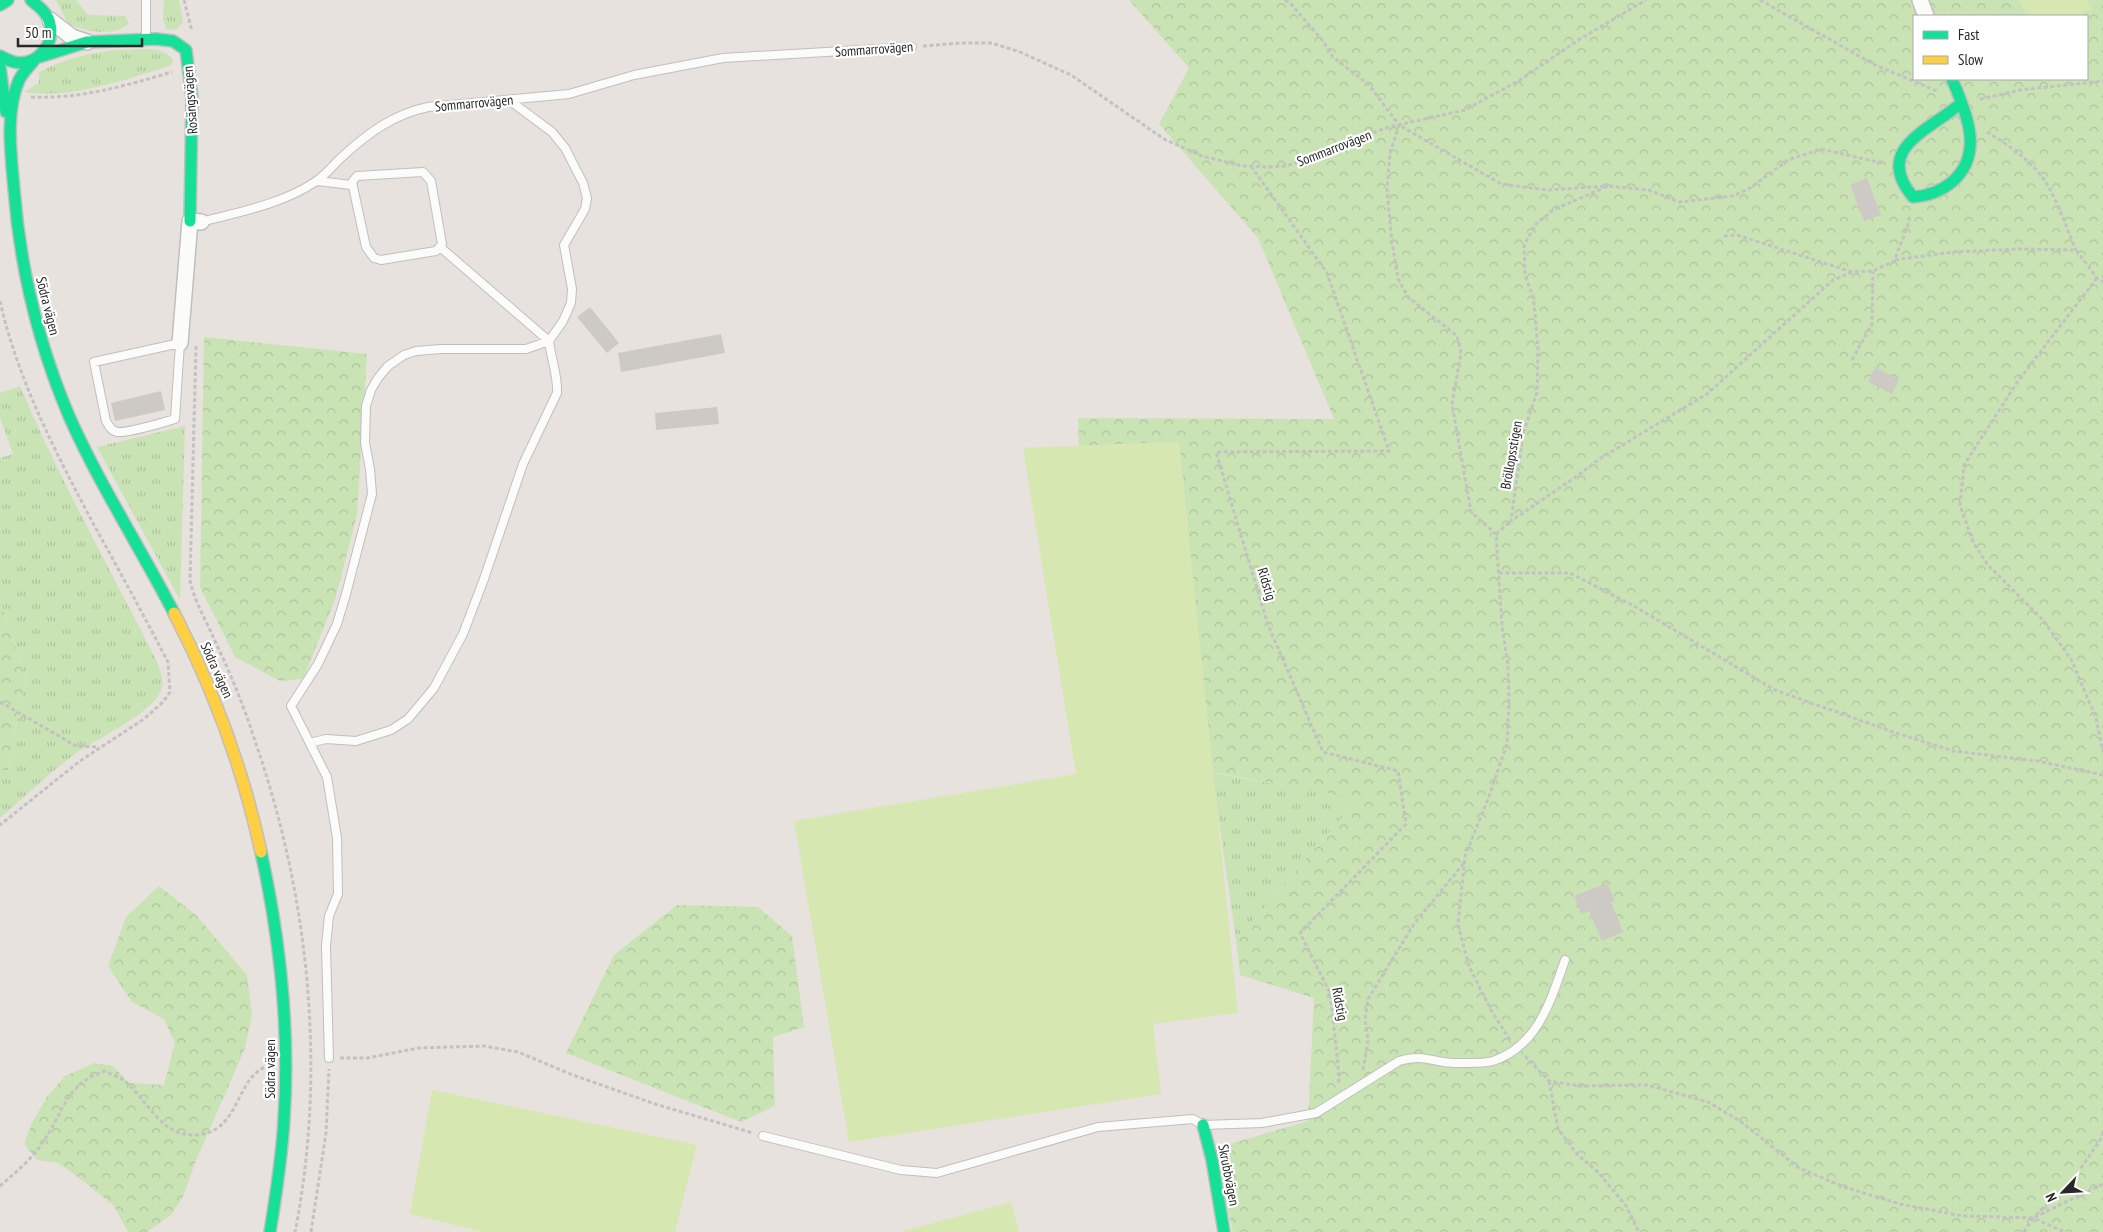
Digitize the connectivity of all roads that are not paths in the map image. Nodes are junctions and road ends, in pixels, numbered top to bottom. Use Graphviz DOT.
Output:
graph roads {
  1 [pos="8,0"];
  2 [pos="31,0"];
  3 [pos="146,0"];
  4 [pos="1920,0"];
  5 [pos="0,5"];
  6 [pos="47,10"];
  7 [pos="1926,15"];
  8 [pos="146,40"];
  9 [pos="87,42"];
  10 [pos="912,47"];
  11 [pos="0,56"];
  12 [pos="37,58"];
  13 [pos="0,67"];
  14 [pos="1952,80"];
  15 [pos="509,100"];
  16 [pos="1962,103"];
  17 [pos="11,147"];
  18 [pos="318,180"];
  19 [pos="351,185"];
  20 [pos="195,222"];
  21 [pos="440,247"];
  22 [pos="549,341"];
  23 [pos="180,343"];
  24 [pos="310,744"];
  25 [pos="1565,960"];
  26 [pos="329,1058"];
  27 [pos="1203,1125"];
  28 [pos="763,1136"];
  29 [pos="270,1232"];
  30 [pos="1224,1232"];
  1 -- 5 [label="main road"];
  2 -- 6 [label="main road"];
  3 -- 8 [label="lane"];
  4 -- 7 [label="street"];
  6 -- 9 [label="street, Rosängsvägen"];
  6 -- 12 [label="main road, Södra vägen"];
  8 -- 9 [label="main road, Rosängsvägen"];
  8 -- 20 [label="main road, Rosängsvägen"];
  9 -- 12 [label="main road, Rosängsvägen"];
  10 -- 15 [label="lane, Sommarrovägen"];
  11 -- 12 [label="main road, Rosängsvägen"];
  12 -- 17 [label="main road, Södra vägen"];
  13 -- 17 [label="main road, Södra vägen"];
  14 -- 16 [label="main road"];
  15 -- 18 [label="lane, Sommarrovägen"];
  15 -- 22 [label="lane"];
  16 -- 16 [label="main road"];
  17 -- 29 [label="main road, Södra vägen"];
  18 -- 19 [label="lane"];
  18 -- 20 [label="lane, Sommarrovägen"];
  19 -- 21 [label="lane"];
  19 -- 21 [label="lane"];
  20 -- 23 [label="street"];
  21 -- 22 [label="lane"];
  22 -- 24 [label="lane"];
  22 -- 24 [label="lane"];
  23 -- 23 [label="lane"];
  24 -- 26 [label="lane"];
  25 -- 27 [label="lane"];
  27 -- 28 [label="lane"];
  27 -- 30 [label="main road, Skrubbvägen"];
}
